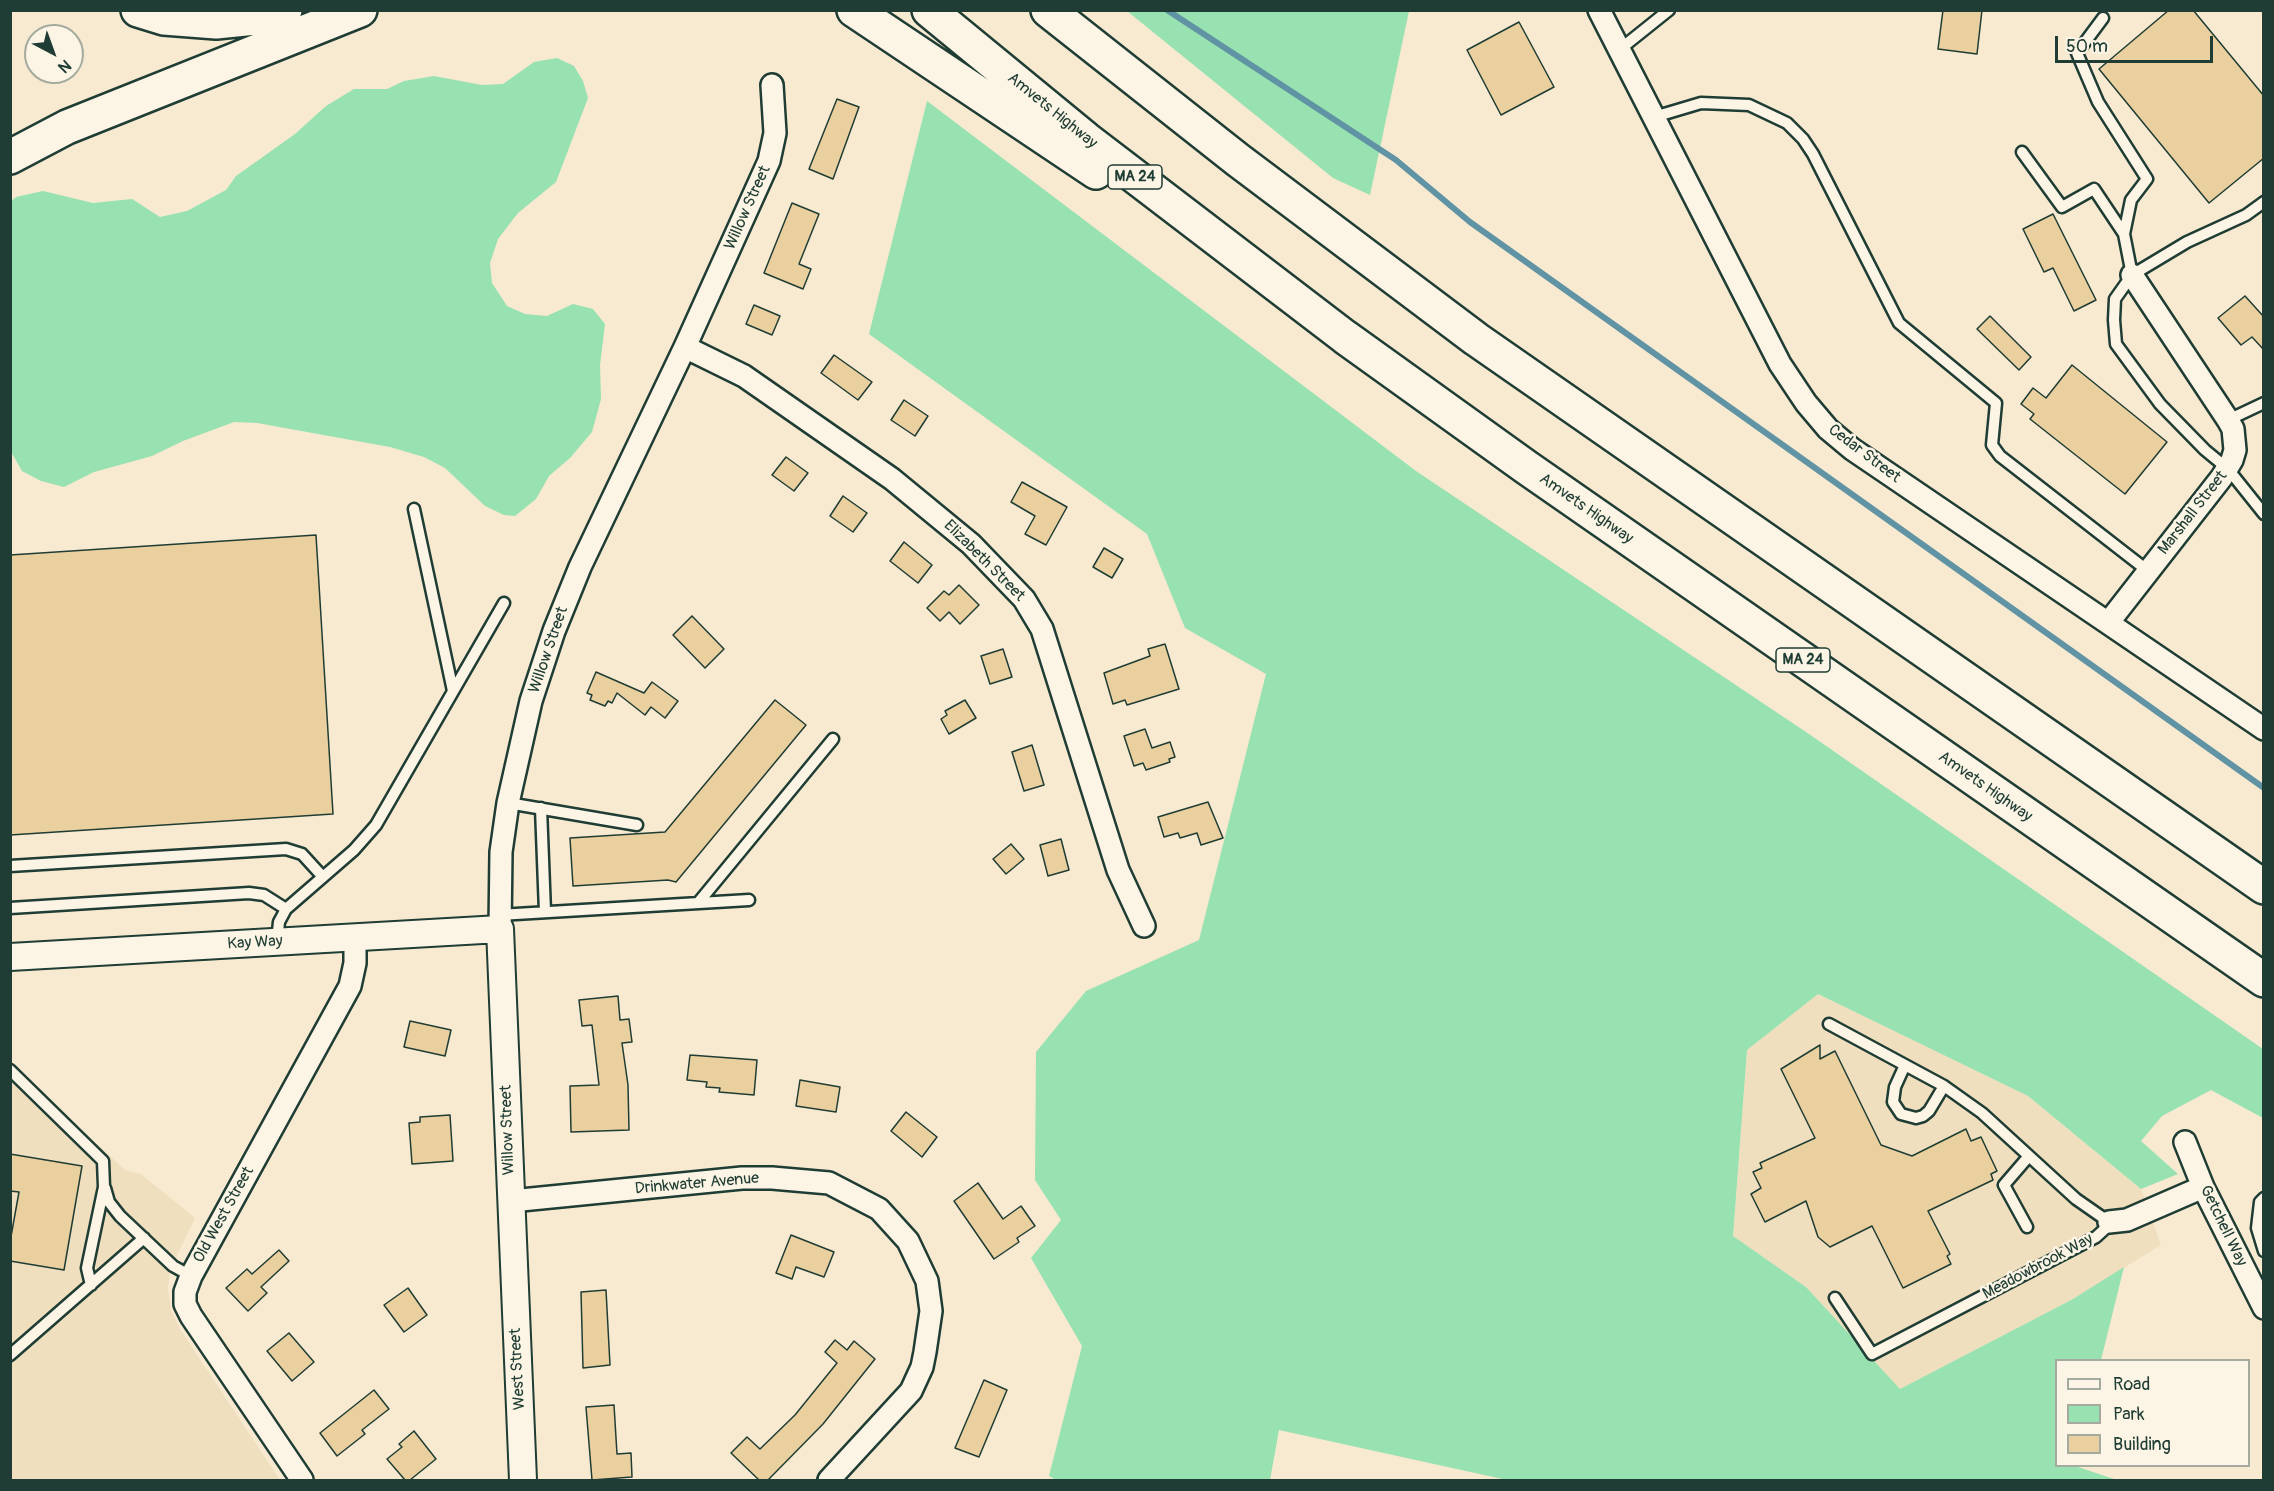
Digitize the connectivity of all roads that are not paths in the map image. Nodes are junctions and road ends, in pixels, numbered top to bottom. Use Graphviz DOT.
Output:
graph roads {
  1 [pos="138,10"];
  2 [pos="285,10"];
  3 [pos="360,10"];
  4 [pos="854,10"];
  5 [pos="929,10"];
  6 [pos="1048,10"];
  7 [pos="1599,10"];
  8 [pos="1669,10"];
  9 [pos="2103,18"];
  10 [pos="1619,50"];
  11 [pos="772,85"];
  12 [pos="1654,117"];
  13 [pos="2022,152"];
  14 [pos="10,157"];
  15 [pos="2264,202"];
  16 [pos="2124,234"];
  17 [pos="2132,274"];
  18 [pos="1345,337"];
  19 [pos="685,347"];
  20 [pos="2264,403"];
  21 [pos="2228,420"];
  22 [pos="2228,469"];
  23 [pos="414,509"];
  24 [pos="2264,514"];
  25 [pos="2148,571"];
  26 [pos="504,603"];
  27 [pos="2108,623"];
  28 [pos="453,691"];
  29 [pos="2264,729"];
  30 [pos="833,740"];
  31 [pos="508,803"];
  32 [pos="541,808"];
  33 [pos="637,825"];
  34 [pos="10,866"];
  35 [pos="322,877"];
  36 [pos="2264,887"];
  37 [pos="749,900"];
  38 [pos="698,903"];
  39 [pos="10,908"];
  40 [pos="286,909"];
  41 [pos="545,912"];
  42 [pos="499,922"];
  43 [pos="1144,926"];
  44 [pos="355,937"];
  45 [pos="277,942"];
  46 [pos="10,957"];
  47 [pos="2264,980"];
  48 [pos="1829,1024"];
  49 [pos="1905,1065"];
  50 [pos="10,1070"];
  51 [pos="1944,1086"];
  52 [pos="2185,1142"];
  53 [pos="2029,1156"];
  54 [pos="104,1187"];
  55 [pos="2203,1187"];
  56 [pos="2264,1198"];
  57 [pos="511,1201"];
  58 [pos="2109,1222"];
  59 [pos="2027,1227"];
  60 [pos="144,1238"];
  61 [pos="2264,1251"];
  62 [pos="513,1258"];
  63 [pos="191,1276"];
  64 [pos="91,1285"];
  65 [pos="1835,1298"];
  66 [pos="2264,1308"];
  67 [pos="10,1355"];
  68 [pos="302,1480"];
  69 [pos="523,1480"];
  70 [pos="829,1480"];
  1 -- 2 [label="highway"];
  3 -- 14 [label="highway"];
  4 -- 18 [label="highway"];
  5 -- 18 [label="highway, Amvets Highway / MA 24"];
  6 -- 36 [label="highway"];
  7 -- 10 [label="street, Cedar Street"];
  8 -- 10 [label="lane"];
  9 -- 16 [label="lane"];
  10 -- 12 [label="street, Cedar Street"];
  11 -- 19 [label="street, Willow Street"];
  12 -- 25 [label="lane"];
  12 -- 27 [label="street, Cedar Street"];
  13 -- 16 [label="lane"];
  15 -- 17 [label="lane"];
  16 -- 17 [label="lane"];
  17 -- 21 [label="street, Marshall Street"];
  17 -- 22 [label="lane"];
  18 -- 47 [label="highway, Amvets Highway / MA 24"];
  19 -- 31 [label="street, Willow Street"];
  19 -- 43 [label="street, Elizabeth Street"];
  20 -- 21 [label="lane"];
  21 -- 22 [label="street, Marshall Street"];
  22 -- 24 [label="lane"];
  22 -- 25 [label="street, Marshall Street"];
  23 -- 28 [label="lane"];
  25 -- 27 [label="street, Marshall Street"];
  26 -- 28 [label="lane"];
  27 -- 29 [label="street, Cedar Street"];
  28 -- 35 [label="lane"];
  30 -- 38 [label="lane"];
  31 -- 32 [label="lane"];
  31 -- 42 [label="street, Willow Street"];
  32 -- 33 [label="lane"];
  32 -- 41 [label="lane"];
  34 -- 35 [label="lane"];
  35 -- 40 [label="lane"];
  37 -- 38 [label="lane"];
  38 -- 41 [label="lane"];
  39 -- 40 [label="lane"];
  40 -- 45 [label="lane"];
  41 -- 42 [label="lane"];
  42 -- 44 [label="street, Kay Way"];
  42 -- 57 [label="street, Willow Street"];
  44 -- 45 [label="street, Kay Way"];
  44 -- 63 [label="street, Old West Street"];
  45 -- 46 [label="street, Kay Way"];
  48 -- 49 [label="lane"];
  49 -- 51 [label="lane"];
  49 -- 51 [label="lane"];
  50 -- 54 [label="lane"];
  51 -- 53 [label="lane"];
  52 -- 55 [label="street, Getchell Way"];
  53 -- 58 [label="lane"];
  53 -- 59 [label="lane"];
  54 -- 60 [label="lane"];
  54 -- 64 [label="lane"];
  55 -- 58 [label="street, Meadowbrook Way"];
  55 -- 66 [label="street, Getchell Way"];
  56 -- 61 [label="lane"];
  57 -- 62 [label="street, Willow Street"];
  57 -- 70 [label="street, Drinkwater Avenue"];
  58 -- 65 [label="lane, Meadowbrook Way"];
  60 -- 63 [label="lane"];
  60 -- 64 [label="lane"];
  62 -- 69 [label="street, West Street"];
  63 -- 68 [label="street, Old West Street"];
  64 -- 67 [label="lane"];
}
